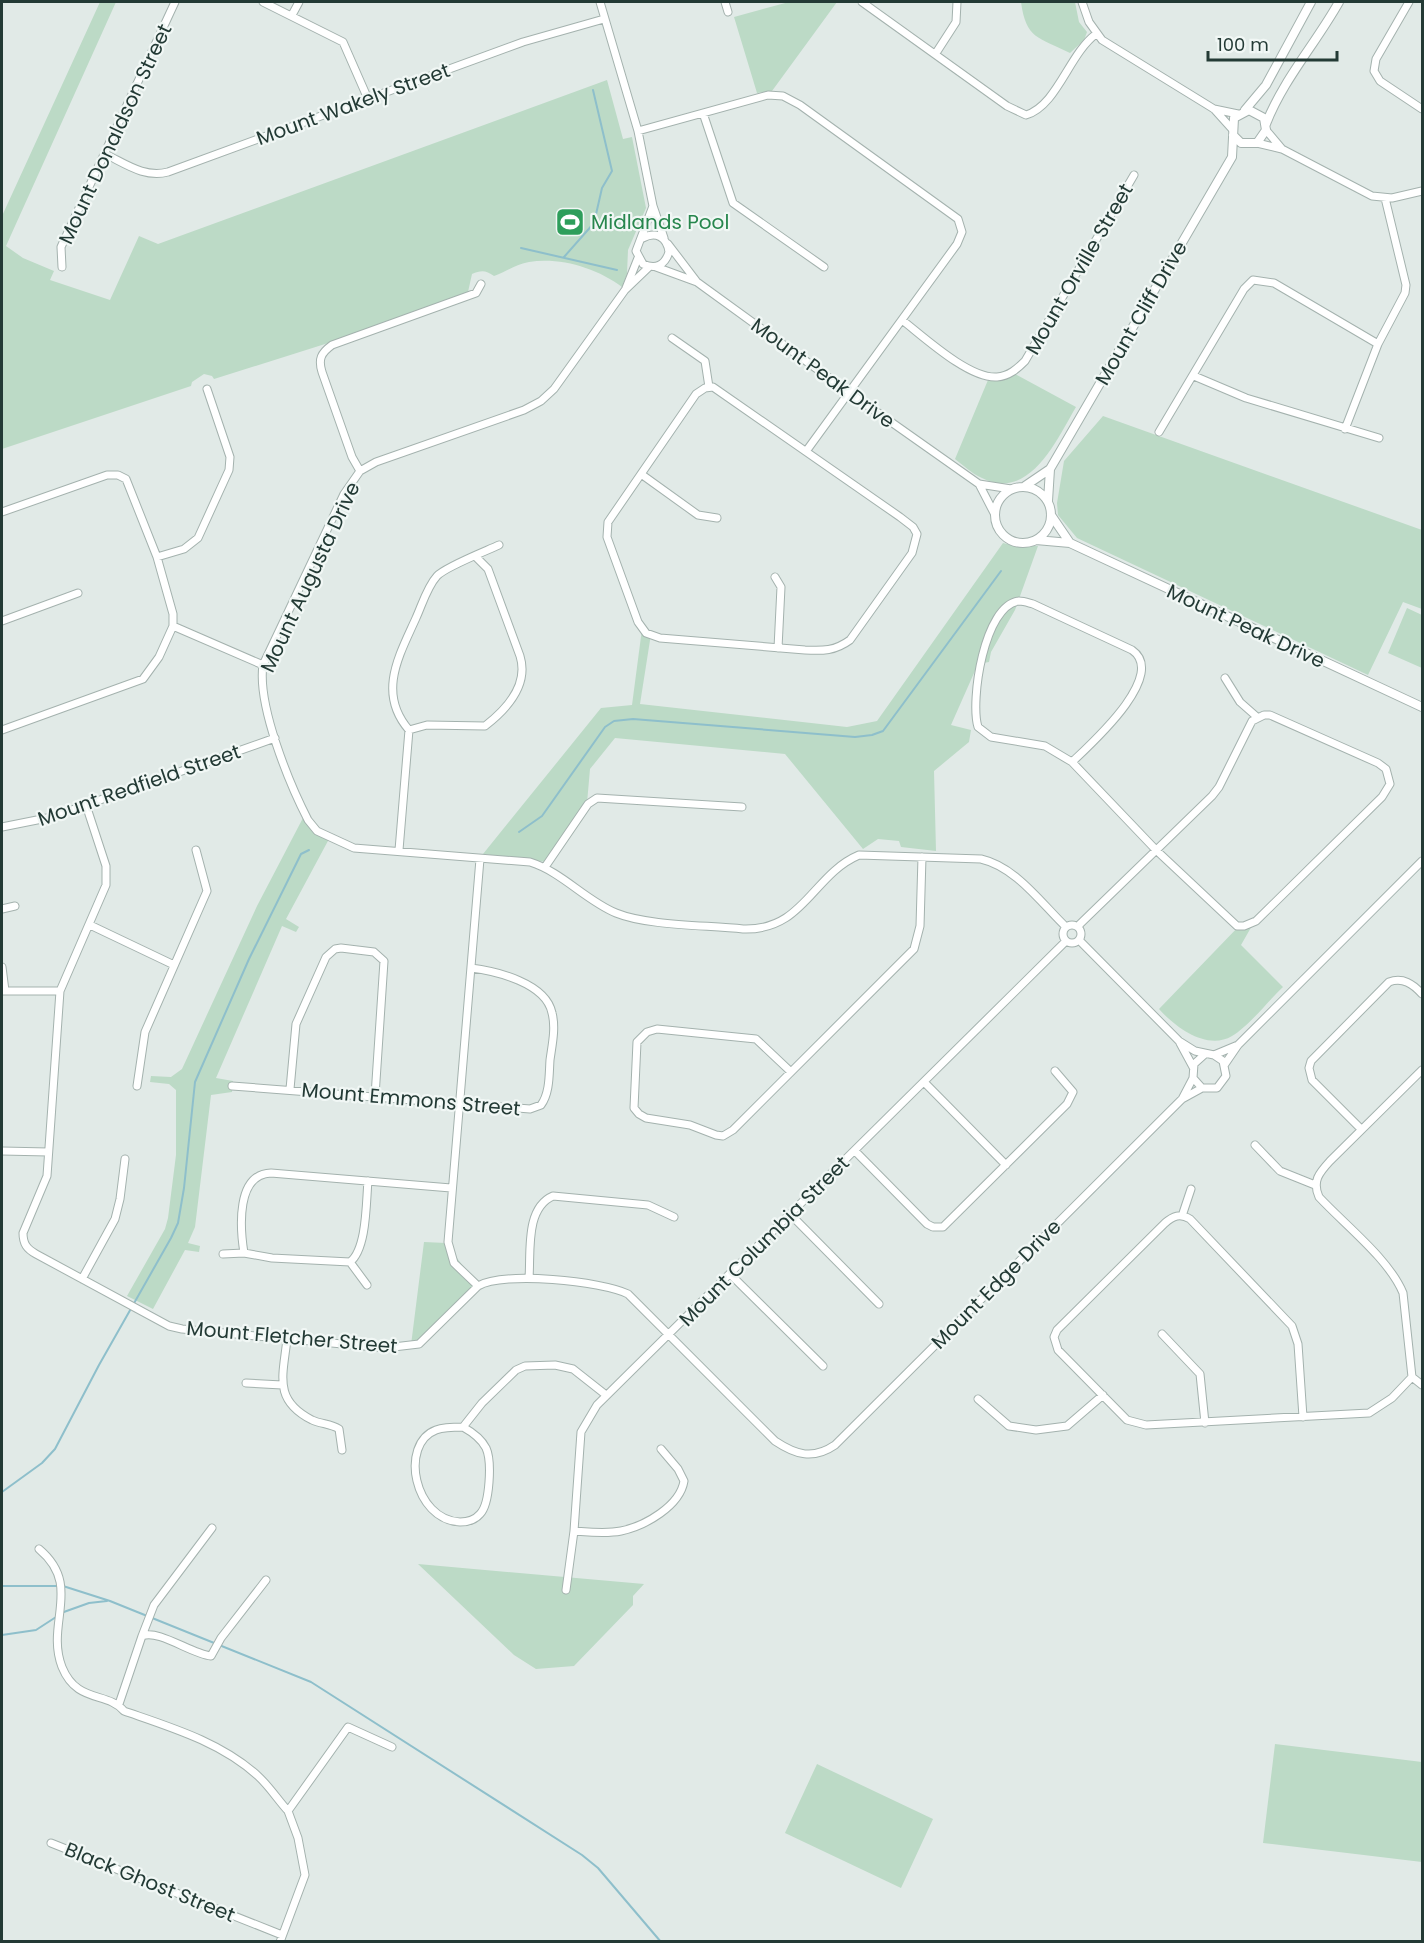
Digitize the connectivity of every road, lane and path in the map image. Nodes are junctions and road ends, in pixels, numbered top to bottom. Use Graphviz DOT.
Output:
graph roads {
  1 [pos="175,2"];
  2 [pos="263,2"];
  3 [pos="298,2"];
  4 [pos="600,2"];
  5 [pos="725,2"];
  6 [pos="862,2"];
  7 [pos="957,2"];
  8 [pos="1082,2"];
  9 [pos="1311,2"];
  10 [pos="1339,2"];
  11 [pos="1409,2"];
  12 [pos="728,12"];
  13 [pos="292,15"];
  14 [pos="604,19"];
  15 [pos="1096,34"];
  16 [pos="936,53"];
  17 [pos="368,99"];
  18 [pos="1214,109"];
  19 [pos="1422,109"];
  20 [pos="1242,112"];
  21 [pos="703,113"];
  22 [pos="1266,127"];
  23 [pos="638,131"];
  24 [pos="1233,132"];
  25 [pos="1254,144"];
  26 [pos="1282,149"];
  27 [pos="105,154"];
  28 [pos="1232,157"];
  29 [pos="1134,175"];
  30 [pos="1422,191"];
  31 [pos="1385,198"];
  32 [pos="653,206"];
  33 [pos="643,238"];
  34 [pos="666,241"];
  35 [pos="638,258"];
  36 [pos="62,267"];
  37 [pos="653,267"];
  38 [pos="824,267"];
  39 [pos="697,282"];
  40 [pos="481,284"];
  41 [pos="625,290"];
  42 [pos="902,320"];
  43 [pos="672,338"];
  44 [pos="1378,344"];
  45 [pos="1194,376"];
  46 [pos="709,387"];
  47 [pos="207,389"];
  48 [pos="850,393"];
  49 [pos="1346,429"];
  50 [pos="1159,432"];
  51 [pos="1379,438"];
  52 [pos="807,450"];
  53 [pos="1050,469"];
  54 [pos="360,471"];
  55 [pos="641,474"];
  56 [pos="979,484"];
  57 [pos="1025,486"];
  58 [pos="1011,489"];
  59 [pos="1048,501"];
  60 [pos="2,512"];
  61 [pos="994,513"];
  62 [pos="1051,514"];
  63 [pos="717,518"];
  64 [pos="1036,540"];
  65 [pos="1070,543"];
  66 [pos="499,545"];
  67 [pos="158,556"];
  68 [pos="476,557"];
  69 [pos="775,577"];
  70 [pos="78,593"];
  71 [pos="2,621"];
  72 [pos="173,626"];
  73 [pos="778,648"];
  74 [pos="263,665"];
  75 [pos="1225,678"];
  76 [pos="1422,707"];
  77 [pos="1257,717"];
  78 [pos="2,730"];
  79 [pos="409,730"];
  80 [pos="275,738"];
  81 [pos="1072,762"];
  82 [pos="86,805"];
  83 [pos="742,807"];
  84 [pos="2,827"];
  85 [pos="196,850"];
  86 [pos="399,850"];
  87 [pos="1156,850"];
  88 [pos="922,857"];
  89 [pos="480,859"];
  90 [pos="1422,861"];
  91 [pos="545,867"];
  92 [pos="15,906"];
  93 [pos="2,909"];
  94 [pos="90,925"];
  95 [pos="1065,927"];
  96 [pos="1078,927"];
  97 [pos="1079,940"];
  98 [pos="1065,941"];
  99 [pos="174,965"];
  100 [pos="2,967"];
  101 [pos="471,968"];
  102 [pos="3,991"];
  103 [pos="60,991"];
  104 [pos="1422,994"];
  105 [pos="1179,1041"];
  106 [pos="1238,1045"];
  107 [pos="1214,1055"];
  108 [pos="1204,1056"];
  109 [pos="1225,1064"];
  110 [pos="1192,1067"];
  111 [pos="1422,1070"];
  112 [pos="1055,1071"];
  113 [pos="791,1072"];
  114 [pos="1193,1078"];
  115 [pos="924,1082"];
  116 [pos="137,1086"];
  117 [pos="232,1086"];
  118 [pos="1202,1088"];
  119 [pos="290,1089"];
  120 [pos="375,1096"];
  121 [pos="1182,1099"];
  122 [pos="459,1102"];
  123 [pos="1361,1129"];
  124 [pos="1255,1144"];
  125 [pos="2,1151"];
  126 [pos="855,1151"];
  127 [pos="48,1152"];
  128 [pos="125,1159"];
  129 [pos="1006,1165"];
  130 [pos="368,1181"];
  131 [pos="1315,1185"];
  132 [pos="451,1188"];
  133 [pos="1191,1189"];
  134 [pos="791,1215"];
  135 [pos="1182,1216"];
  136 [pos="674,1217"];
  137 [pos="244,1253"];
  138 [pos="223,1254"];
  139 [pos="351,1262"];
  140 [pos="730,1275"];
  141 [pos="529,1278"];
  142 [pos="82,1279"];
  143 [pos="367,1286"];
  144 [pos="478,1286"];
  145 [pos="879,1304"];
  146 [pos="1162,1334"];
  147 [pos="670,1335"];
  148 [pos="287,1340"];
  149 [pos="823,1366"];
  150 [pos="1412,1377"];
  151 [pos="246,1383"];
  152 [pos="282,1385"];
  153 [pos="1422,1385"];
  154 [pos="606,1395"];
  155 [pos="1103,1395"];
  156 [pos="978,1399"];
  157 [pos="1303,1417"];
  158 [pos="1205,1423"];
  159 [pos="463,1426"];
  160 [pos="661,1449"];
  161 [pos="342,1450"];
  162 [pos="212,1528"];
  163 [pos="574,1531"];
  164 [pos="39,1549"];
  165 [pos="266,1580"];
  166 [pos="566,1590"];
  167 [pos="142,1636"];
  168 [pos="119,1704"];
  169 [pos="392,1747"];
  170 [pos="288,1811"];
  171 [pos="51,1843"];
  172 [pos="281,1938"];
  1 -- 27 [label="street, Mount Donaldson Street"];
  2 -- 13 [label="street"];
  3 -- 13 [label="street"];
  4 -- 14 [label="street"];
  5 -- 12 [label="street"];
  6 -- 16 [label="street"];
  7 -- 16 [label="street"];
  8 -- 15 [label="street"];
  9 -- 20 [label="street"];
  10 -- 22 [label="street"];
  11 -- 19 [label="street"];
  13 -- 17 [label="street"];
  14 -- 17 [label="street, Mount Wakely Street"];
  14 -- 23 [label="street"];
  15 -- 16 [label="street"];
  15 -- 18 [label="street"];
  17 -- 27 [label="street, Mount Wakely Street"];
  18 -- 20 [label="street"];
  18 -- 24 [label="street"];
  20 -- 22 [label="street"];
  20 -- 24 [label="street"];
  21 -- 23 [label="street"];
  21 -- 38 [label="street"];
  21 -- 42 [label="street"];
  22 -- 25 [label="street"];
  22 -- 26 [label="street"];
  23 -- 32 [label="street"];
  24 -- 25 [label="street"];
  24 -- 28 [label="street, Mount Cliff Drive"];
  25 -- 26 [label="street"];
  25 -- 28 [label="street, Mount Cliff Drive"];
  26 -- 31 [label="street"];
  27 -- 36 [label="street, Mount Donaldson Street"];
  28 -- 53 [label="street, Mount Cliff Drive"];
  29 -- 42 [label="street, Mount Orville Street"];
  30 -- 31 [label="street"];
  31 -- 44 [label="street"];
  32 -- 33 [label="street"];
  32 -- 34 [label="street"];
  33 -- 34 [label="street"];
  33 -- 35 [label="street"];
  34 -- 37 [label="street"];
  34 -- 39 [label="street, Mount Peak Drive"];
  35 -- 37 [label="street, Mount Peak Drive"];
  35 -- 41 [label="street, Mount Augusta Drive"];
  37 -- 39 [label="street, Mount Peak Drive"];
  37 -- 41 [label="street, Mount Augusta Drive"];
  39 -- 48 [label="street, Mount Peak Drive"];
  40 -- 54 [label="street"];
  41 -- 54 [label="street, Mount Augusta Drive"];
  42 -- 48 [label="street"];
  43 -- 46 [label="street"];
  44 -- 45 [label="street"];
  44 -- 49 [label="street"];
  45 -- 49 [label="street"];
  45 -- 50 [label="street"];
  46 -- 52 [label="street"];
  46 -- 55 [label="street"];
  47 -- 67 [label="street"];
  48 -- 52 [label="street"];
  48 -- 56 [label="street, Mount Peak Drive"];
  49 -- 51 [label="street"];
  52 -- 73 [label="street"];
  53 -- 57 [label="street, Mount Cliff Drive"];
  53 -- 59 [label="street, Mount Cliff Drive"];
  54 -- 74 [label="street, Mount Augusta Drive"];
  55 -- 63 [label="street"];
  55 -- 73 [label="street"];
  56 -- 58 [label="street, Mount Peak Drive"];
  56 -- 61 [label="street, Mount Peak Drive"];
  57 -- 58 [label="street, Mount Peak Drive"];
  57 -- 59 [label="street"];
  58 -- 61 [label="street"];
  59 -- 62 [label="street"];
  60 -- 67 [label="street"];
  61 -- 64 [label="street, Mount Peak Drive"];
  62 -- 64 [label="street"];
  62 -- 65 [label="street"];
  64 -- 65 [label="street, Mount Peak Drive"];
  65 -- 76 [label="street, Mount Peak Drive"];
  66 -- 68 [label="street"];
  67 -- 72 [label="street"];
  68 -- 79 [label="street"];
  68 -- 79 [label="street"];
  69 -- 73 [label="street"];
  70 -- 71 [label="street"];
  72 -- 74 [label="street"];
  72 -- 78 [label="street"];
  74 -- 80 [label="street, Mount Augusta Drive"];
  75 -- 77 [label="street"];
  77 -- 87 [label="street"];
  77 -- 87 [label="street"];
  79 -- 86 [label="street"];
  80 -- 82 [label="street, Mount Redfield Street"];
  80 -- 86 [label="street, Mount Augusta Drive"];
  81 -- 81 [label="street"];
  81 -- 87 [label="street"];
  82 -- 84 [label="street, Mount Redfield Street"];
  82 -- 94 [label="street, Mount Fletcher Street"];
  83 -- 91 [label="street"];
  85 -- 99 [label="street"];
  86 -- 89 [label="street, Mount Augusta Drive"];
  87 -- 96 [label="street"];
  88 -- 91 [label="street, Mount Augusta Drive"];
  88 -- 95 [label="street, Mount Augusta Drive"];
  88 -- 113 [label="street"];
  89 -- 91 [label="street, Mount Augusta Drive"];
  89 -- 101 [label="street"];
  90 -- 106 [label="street, Mount Edge Drive"];
  92 -- 93 [label="street"];
  94 -- 99 [label="street"];
  94 -- 103 [label="street, Mount Fletcher Street"];
  95 -- 96 [label="street"];
  95 -- 98 [label="street"];
  96 -- 97 [label="street"];
  97 -- 98 [label="street"];
  97 -- 105 [label="street"];
  98 -- 115 [label="street, Mount Columbia Street"];
  99 -- 116 [label="street"];
  100 -- 102 [label="street"];
  101 -- 122 [label="street"];
  101 -- 122 [label="street, Mount Emmons Street"];
  102 -- 103 [label="street"];
  103 -- 127 [label="street, Mount Fletcher Street"];
  104 -- 123 [label="street"];
  105 -- 108 [label="street"];
  105 -- 110 [label="street"];
  106 -- 107 [label="street, Mount Edge Drive"];
  106 -- 109 [label="street, Mount Edge Drive"];
  107 -- 108 [label="street, Mount Edge Drive"];
  107 -- 109 [label="street"];
  108 -- 110 [label="street"];
  109 -- 118 [label="street, Mount Edge Drive"];
  110 -- 114 [label="street"];
  111 -- 123 [label="street"];
  112 -- 129 [label="street"];
  113 -- 113 [label="street"];
  114 -- 118 [label="street"];
  114 -- 121 [label="street, Mount Edge Drive"];
  115 -- 126 [label="street, Mount Columbia Street"];
  115 -- 129 [label="street"];
  117 -- 119 [label="street, Mount Emmons Street"];
  118 -- 121 [label="street, Mount Edge Drive"];
  119 -- 120 [label="street, Mount Emmons Street"];
  119 -- 120 [label="street"];
  120 -- 122 [label="street, Mount Emmons Street"];
  121 -- 147 [label="street, Mount Edge Drive"];
  122 -- 132 [label="street"];
  123 -- 131 [label="street"];
  124 -- 131 [label="street"];
  125 -- 127 [label="street"];
  126 -- 129 [label="street"];
  126 -- 134 [label="street, Mount Columbia Street"];
  127 -- 142 [label="street, Mount Fletcher Street"];
  128 -- 142 [label="street"];
  130 -- 132 [label="street"];
  130 -- 137 [label="street"];
  130 -- 139 [label="street"];
  131 -- 150 [label="street"];
  132 -- 144 [label="street"];
  133 -- 135 [label="street"];
  134 -- 140 [label="street, Mount Columbia Street"];
  134 -- 145 [label="street"];
  135 -- 155 [label="street"];
  135 -- 157 [label="street"];
  136 -- 141 [label="street"];
  137 -- 138 [label="street"];
  137 -- 139 [label="street"];
  139 -- 143 [label="street"];
  140 -- 147 [label="street, Mount Columbia Street"];
  140 -- 149 [label="street"];
  141 -- 144 [label="street"];
  141 -- 147 [label="street"];
  142 -- 148 [label="street, Mount Fletcher Street"];
  144 -- 148 [label="street, Mount Fletcher Street"];
  146 -- 158 [label="street"];
  147 -- 154 [label="street, Mount Columbia Street"];
  148 -- 152 [label="street"];
  150 -- 153 [label="street"];
  150 -- 157 [label="street"];
  151 -- 152 [label="street"];
  152 -- 161 [label="street"];
  154 -- 159 [label="street"];
  154 -- 163 [label="street, Mount Columbia Street"];
  155 -- 156 [label="street"];
  155 -- 158 [label="street"];
  157 -- 158 [label="street"];
  159 -- 159 [label="street"];
  160 -- 163 [label="street"];
  162 -- 167 [label="street"];
  163 -- 166 [label="street, Mount Columbia Street"];
  164 -- 168 [label="street"];
  165 -- 167 [label="street"];
  167 -- 168 [label="street"];
  168 -- 170 [label="street"];
  169 -- 170 [label="street"];
  170 -- 172 [label="street"];
  171 -- 172 [label="street, Black Ghost Street"];
}
